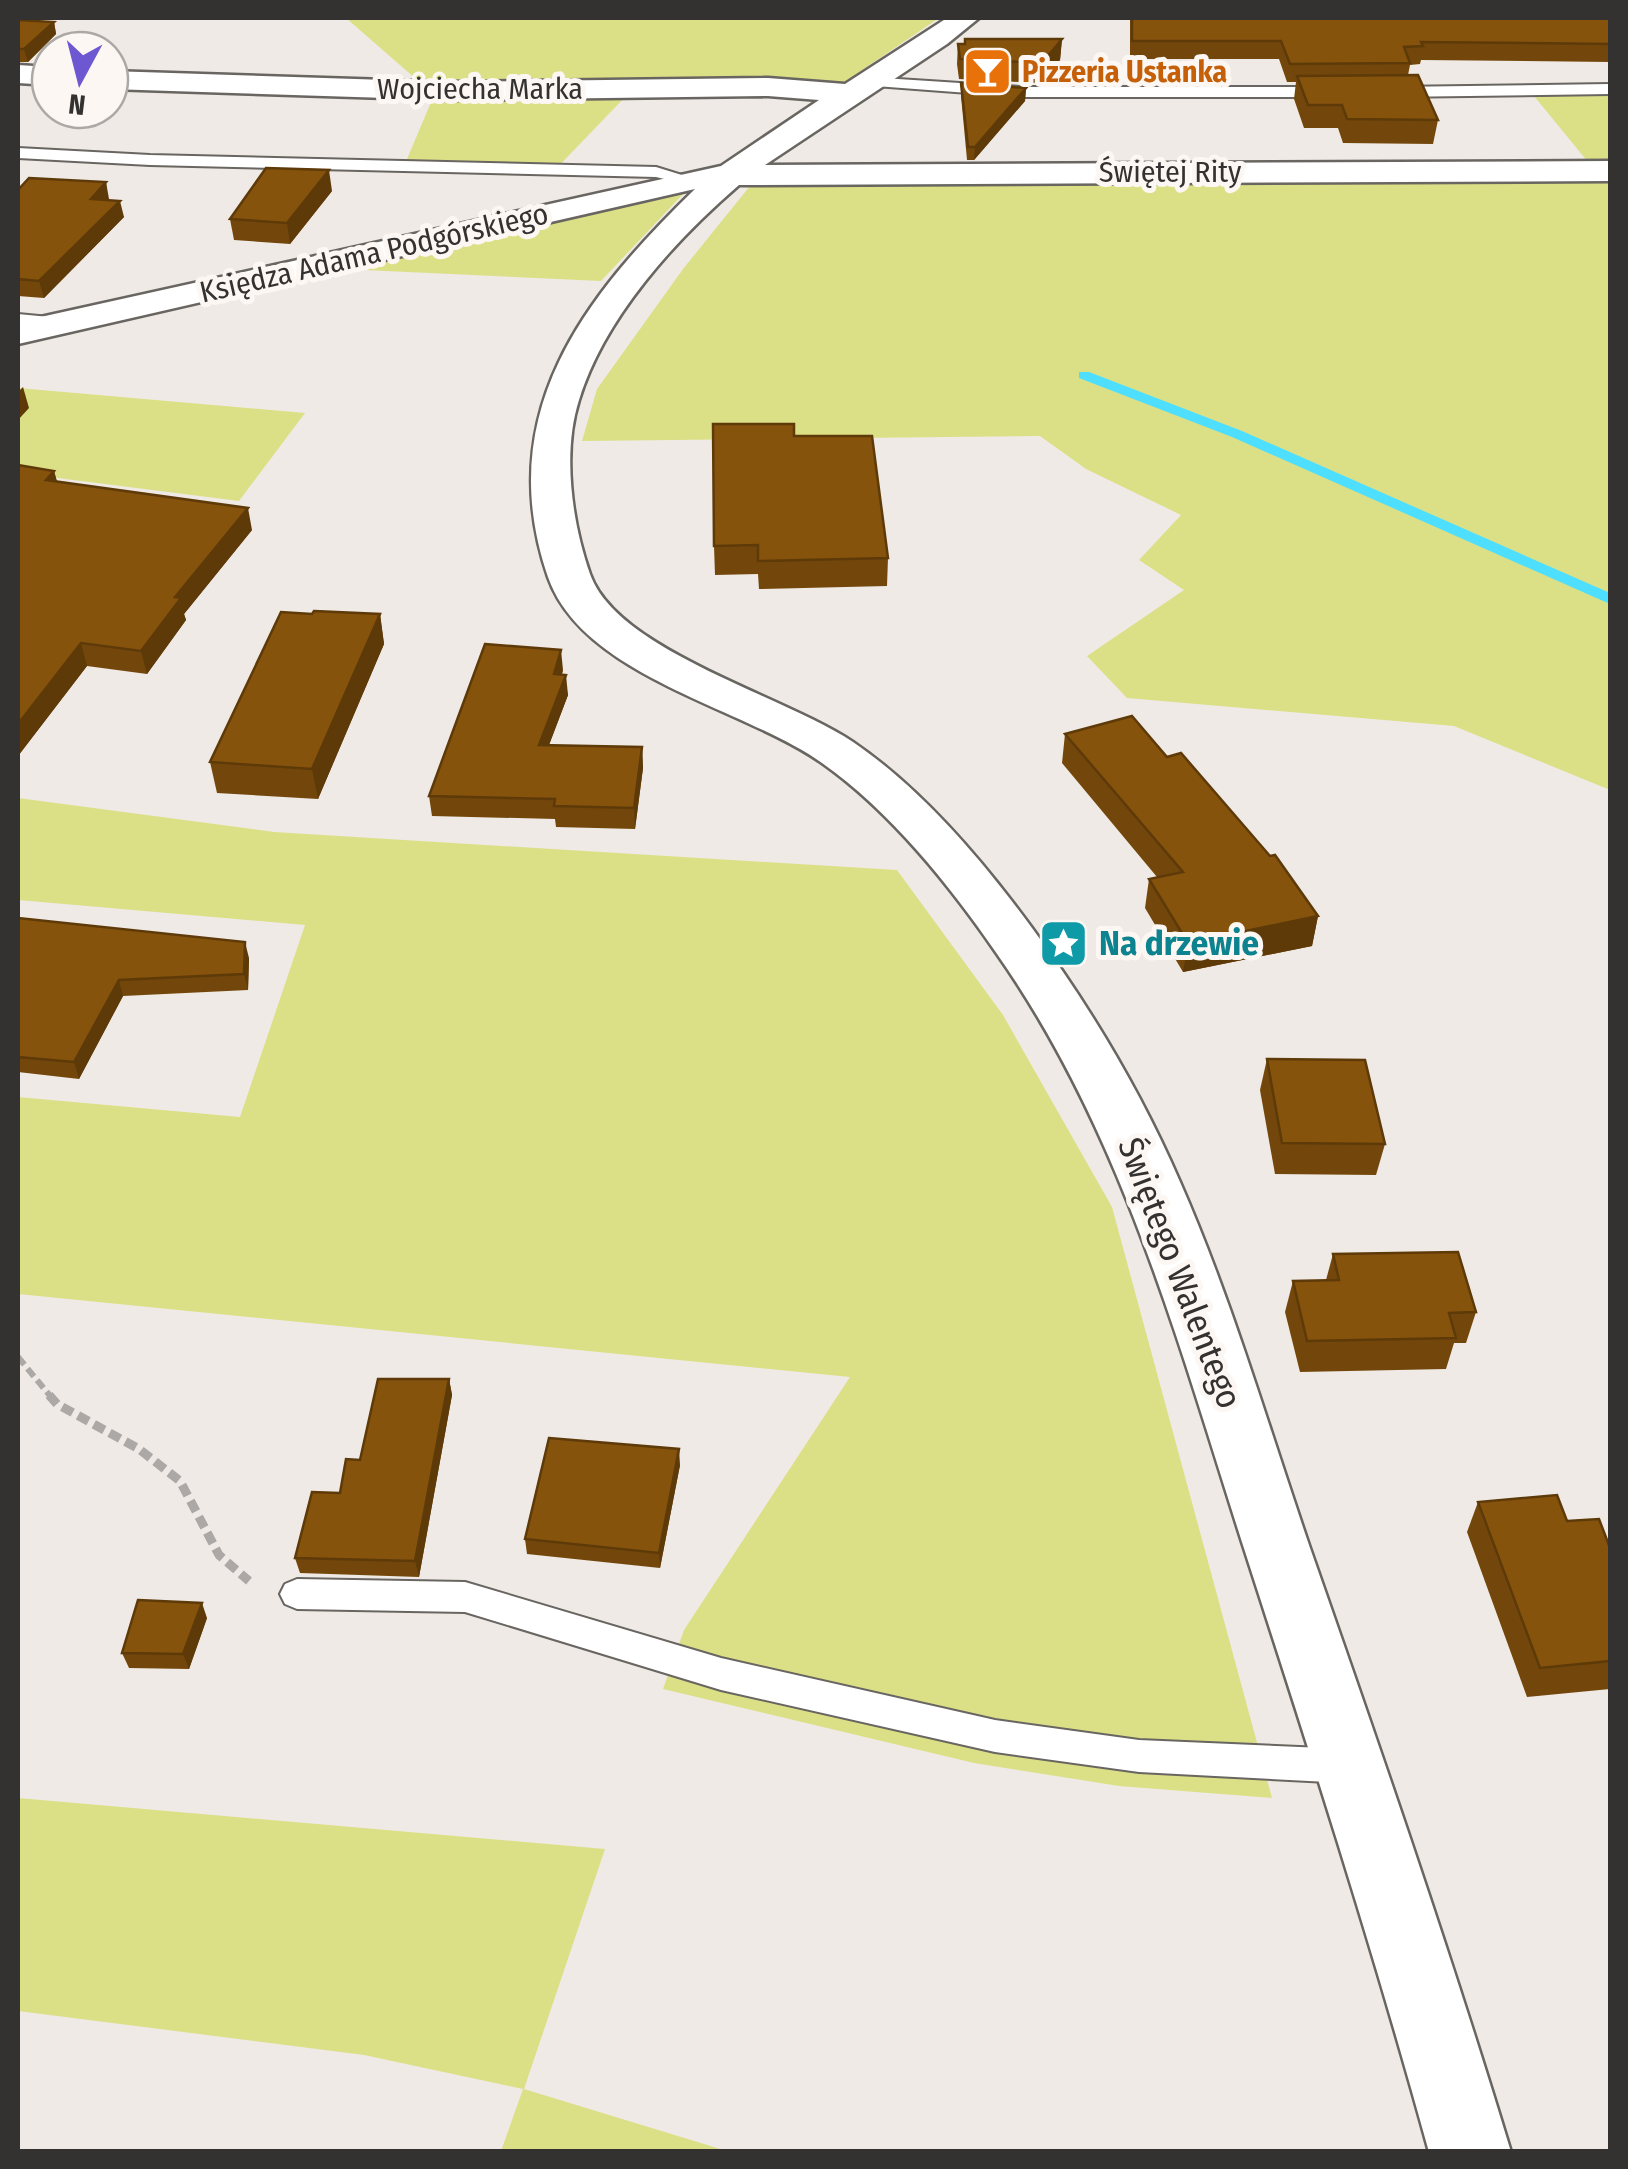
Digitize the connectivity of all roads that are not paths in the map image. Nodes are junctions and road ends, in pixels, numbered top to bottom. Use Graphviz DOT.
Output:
graph roads {
  1 [pos="964,18"];
  2 [pos="130,81"];
  3 [pos="858,87"];
  4 [pos="1610,90"];
  5 [pos="1348,92"];
  6 [pos="1367,92"];
  7 [pos="18,153"];
  8 [pos="1610,171"];
  9 [pos="710,177"];
  10 [pos="18,319"];
  11 [pos="60,323"];
  12 [pos="18,333"];
  13 [pos="297,1594"];
  14 [pos="1349,1766"];
  15 [pos="1470,2152"];
  1 -- 3 [label="street, Świętego Walentego"];
  2 -- 3 [label="street, Wojciecha Marka"];
  3 -- 5 [label="lane"];
  3 -- 9 [label="street, Świętego Walentego"];
  4 -- 6 [label="lane"];
  7 -- 9 [label="lane"];
  8 -- 9 [label="street, Świętej Rity"];
  9 -- 11 [label="street, Księdza Adama Podgórskiego"];
  9 -- 14 [label="street, Świętego Walentego"];
  10 -- 11 [label="lane"];
  11 -- 12 [label="street, Księdza Adama Podgórskiego"];
  13 -- 14 [label="lane"];
  14 -- 15 [label="street, Świętego Walentego"];
}
